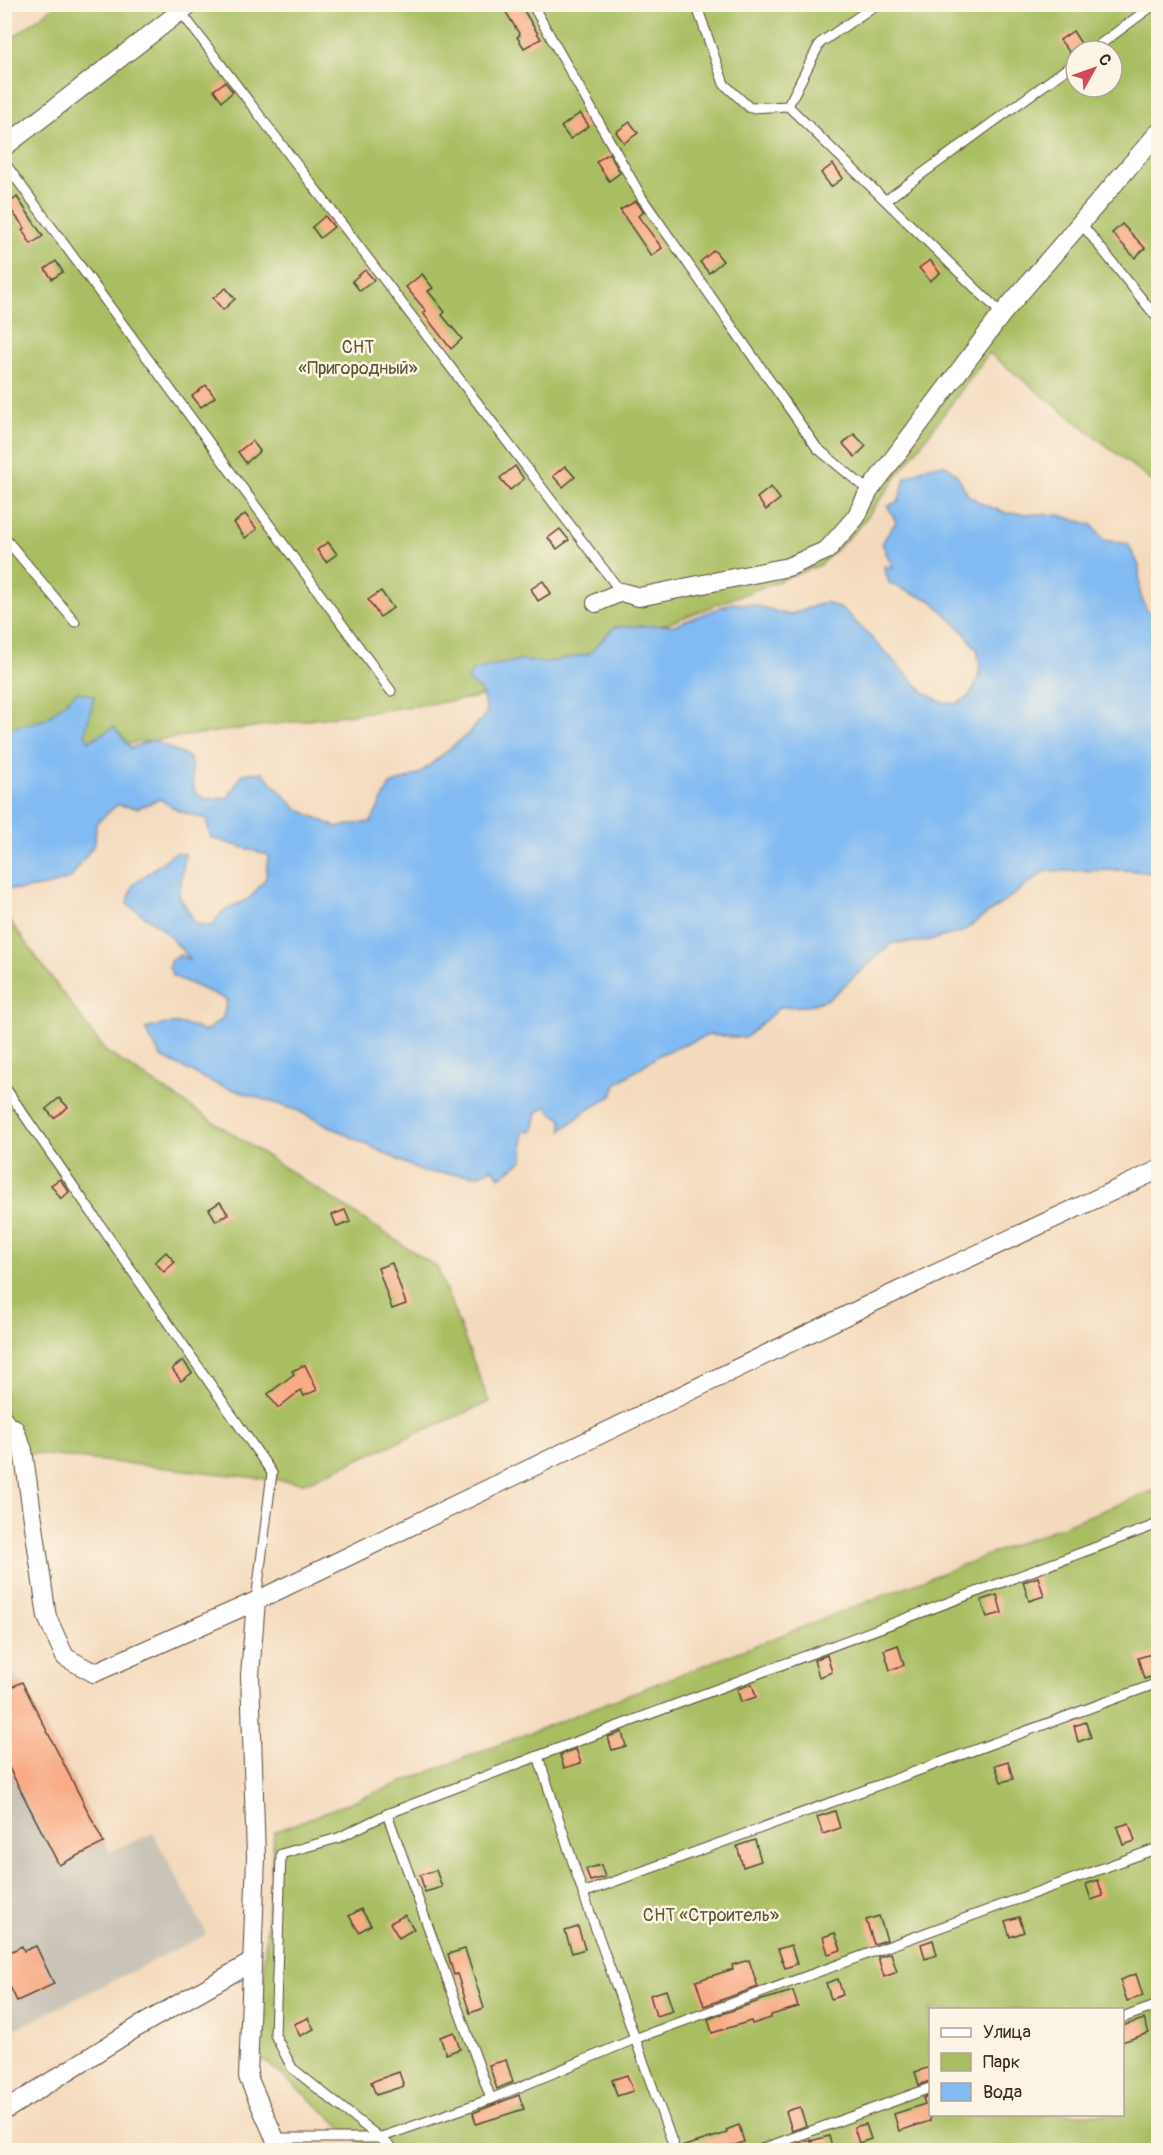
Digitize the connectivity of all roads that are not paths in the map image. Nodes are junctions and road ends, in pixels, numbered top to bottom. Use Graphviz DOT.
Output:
graph roads {
  1 [pos="532,4"];
  2 [pos="696,4"];
  3 [pos="877,4"];
  4 [pos="1155,4"];
  5 [pos="186,8"];
  6 [pos="1107,39"];
  7 [pos="1064,71"];
  8 [pos="788,106"];
  9 [pos="1158,133"];
  10 [pos="4,147"];
  11 [pos="4,162"];
  12 [pos="886,200"];
  13 [pos="1080,222"];
  14 [pos="1002,314"];
  15 [pos="1158,320"];
  16 [pos="869,491"];
  17 [pos="4,537"];
  18 [pos="621,592"];
  19 [pos="596,603"];
  20 [pos="75,622"];
  21 [pos="392,691"];
  22 [pos="4,1086"];
  23 [pos="1158,1170"];
  24 [pos="8,1423"];
  25 [pos="1158,1524"];
  26 [pos="256,1601"];
  27 [pos="1158,1683"];
  28 [pos="538,1756"];
  29 [pos="387,1814"];
  30 [pos="1158,1848"];
  31 [pos="583,1893"];
  32 [pos="250,1963"];
  33 [pos="1158,2005"];
  34 [pos="1124,2017"];
  35 [pos="637,2038"];
  36 [pos="929,2088"];
  37 [pos="491,2099"];
  38 [pos="4,2111"];
  39 [pos="379,2138"];
  40 [pos="278,2144"];
  41 [pos="395,2151"];
  42 [pos="675,2151"];
  43 [pos="759,2151"];
  1 -- 16 [label="lane"];
  2 -- 8 [label="lane"];
  3 -- 8 [label="lane"];
  4 -- 6 [label="lane"];
  5 -- 10 [label="street"];
  5 -- 18 [label="lane"];
  7 -- 12 [label="lane"];
  8 -- 12 [label="lane"];
  9 -- 13 [label="street"];
  11 -- 21 [label="lane"];
  12 -- 14 [label="lane"];
  13 -- 14 [label="street"];
  13 -- 15 [label="lane"];
  14 -- 16 [label="street"];
  16 -- 18 [label="street"];
  17 -- 20 [label="lane"];
  18 -- 19 [label="street"];
  22 -- 26 [label="lane"];
  23 -- 26 [label="street"];
  24 -- 26 [label="street"];
  25 -- 28 [label="lane"];
  26 -- 32 [label="street"];
  27 -- 31 [label="lane"];
  28 -- 29 [label="lane"];
  28 -- 31 [label="lane"];
  29 -- 37 [label="lane"];
  29 -- 39 [label="lane"];
  30 -- 35 [label="lane"];
  31 -- 35 [label="lane"];
  32 -- 38 [label="street"];
  32 -- 40 [label="street"];
  33 -- 34 [label="lane"];
  35 -- 37 [label="lane"];
  35 -- 42 [label="lane"];
  36 -- 43 [label="lane"];
  37 -- 39 [label="lane"];
  39 -- 40 [label="lane"];
  39 -- 41 [label="lane"];
}
